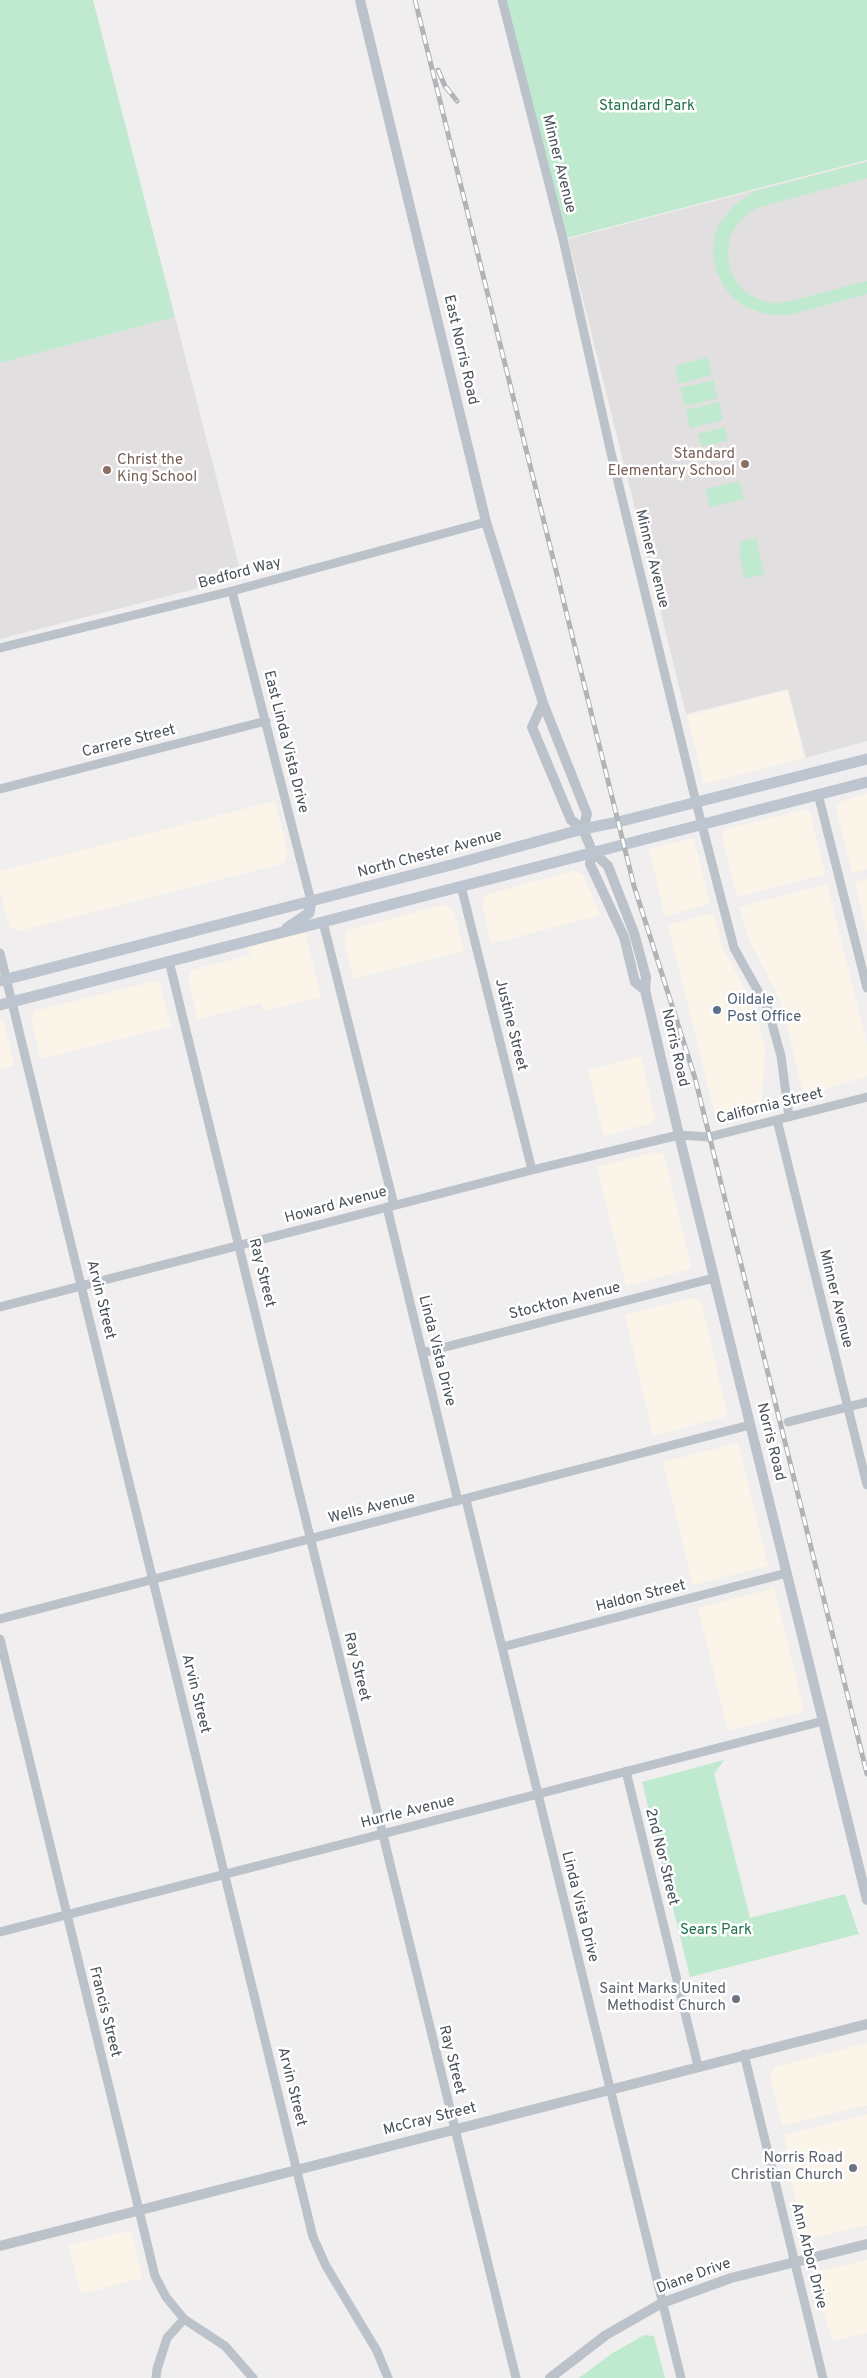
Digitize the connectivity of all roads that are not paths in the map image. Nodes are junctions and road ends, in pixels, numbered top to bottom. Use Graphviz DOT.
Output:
graph roads {
  1 [pos="360,0"];
  2 [pos="502,0"];
  3 [pos="486,522"];
  4 [pos="232,590"];
  5 [pos="0,648"];
  6 [pos="544,703"];
  7 [pos="266,721"];
  8 [pos="867,758"];
  9 [pos="867,782"];
  10 [pos="0,789"];
  11 [pos="818,794"];
  12 [pos="696,802"];
  13 [pos="702,824"];
  14 [pos="583,829"];
  15 [pos="592,851"];
  16 [pos="461,886"];
  17 [pos="311,902"];
  18 [pos="323,922"];
  19 [pos="279,933"];
  20 [pos="0,952"];
  21 [pos="169,962"];
  22 [pos="3,981"];
  23 [pos="867,988"];
  24 [pos="645,990"];
  25 [pos="6,1003"];
  26 [pos="867,1097"];
  27 [pos="789,1117"];
  28 [pos="777,1120"];
  29 [pos="679,1135"];
  30 [pos="532,1170"];
  31 [pos="390,1206"];
  32 [pos="240,1245"];
  33 [pos="714,1278"];
  34 [pos="82,1286"];
  35 [pos="0,1307"];
  36 [pos="422,1353"];
  37 [pos="867,1402"];
  38 [pos="848,1407"];
  39 [pos="788,1422"];
  40 [pos="750,1425"];
  41 [pos="867,1485"];
  42 [pos="462,1500"];
  43 [pos="311,1540"];
  44 [pos="787,1573"];
  45 [pos="153,1580"];
  46 [pos="0,1619"];
  47 [pos="0,1639"];
  48 [pos="502,1647"];
  49 [pos="823,1721"];
  50 [pos="626,1772"];
  51 [pos="537,1794"];
  52 [pos="382,1834"];
  53 [pos="224,1875"];
  54 [pos="867,1900"];
  55 [pos="66,1915"];
  56 [pos="0,1932"];
  57 [pos="867,2024"];
  58 [pos="744,2054"];
  59 [pos="698,2066"];
  60 [pos="610,2089"];
  61 [pos="454,2129"];
  62 [pos="296,2169"];
  63 [pos="139,2210"];
  64 [pos="867,2244"];
  65 [pos="0,2246"];
  66 [pos="795,2262"];
  67 [pos="662,2303"];
  68 [pos="184,2319"];
  69 [pos="156,2378"];
  70 [pos="253,2378"];
  71 [pos="388,2378"];
  72 [pos="516,2378"];
  73 [pos="550,2378"];
  74 [pos="681,2378"];
  75 [pos="824,2378"];
  1 -- 3 [label="street, East Norris Road"];
  2 -- 12 [label="street, Minner Avenue"];
  3 -- 4 [label="street, Bedford Way"];
  3 -- 6 [label="street, East Norris Road"];
  4 -- 5 [label="street, Bedford Way"];
  4 -- 7 [label="street, East Linda Vista Drive"];
  6 -- 14 [label="street, East Norris Road"];
  6 -- 14 [label="street, East Norris Road"];
  7 -- 10 [label="street, Carrere Street"];
  7 -- 17 [label="street, East Linda Vista Drive"];
  8 -- 12 [label="main road, North Chester Avenue"];
  9 -- 11 [label="main road"];
  11 -- 13 [label="main road"];
  11 -- 23 [label="street"];
  12 -- 13 [label="street, Minner Avenue"];
  12 -- 14 [label="main road, North Chester Avenue"];
  13 -- 15 [label="main road"];
  13 -- 27 [label="street, Minner Avenue"];
  14 -- 15 [label="street, East Norris Road"];
  14 -- 17 [label="main road, North Chester Avenue"];
  15 -- 16 [label="main road"];
  15 -- 24 [label="street, Norris Road"];
  15 -- 24 [label="street, Norris Road"];
  16 -- 18 [label="main road"];
  16 -- 30 [label="street, Justine Street"];
  17 -- 19 [label="main road"];
  17 -- 22 [label="main road, North Chester Avenue"];
  18 -- 19 [label="main road"];
  18 -- 31 [label="street, Linda Vista Drive"];
  19 -- 21 [label="main road"];
  20 -- 22 [label="street, Arvin Street"];
  21 -- 25 [label="main road"];
  21 -- 32 [label="street, Ray Street"];
  22 -- 25 [label="street, Arvin Street"];
  24 -- 29 [label="street, Norris Road"];
  25 -- 34 [label="street, Arvin Street"];
  26 -- 27 [label="street, California Street"];
  27 -- 28 [label="street, California Street"];
  28 -- 29 [label="street, California Street"];
  28 -- 38 [label="street, Minner Avenue"];
  29 -- 30 [label="street, Howard Avenue"];
  29 -- 33 [label="street, Norris Road"];
  30 -- 31 [label="street, Howard Avenue"];
  31 -- 32 [label="street, Howard Avenue"];
  31 -- 36 [label="street, Linda Vista Drive"];
  32 -- 34 [label="street, Howard Avenue"];
  32 -- 43 [label="street, Ray Street"];
  33 -- 36 [label="street, Stockton Avenue"];
  33 -- 40 [label="street, Norris Road"];
  34 -- 35 [label="street, Howard Avenue"];
  34 -- 45 [label="street, Arvin Street"];
  36 -- 42 [label="street, Linda Vista Drive"];
  37 -- 38 [label="street"];
  38 -- 39 [label="street"];
  38 -- 41 [label="street, Minner Avenue"];
  40 -- 42 [label="street, Wells Avenue"];
  40 -- 44 [label="street, Norris Road"];
  42 -- 43 [label="street, Wells Avenue"];
  42 -- 48 [label="street, Linda Vista Drive"];
  43 -- 45 [label="street, Wells Avenue"];
  43 -- 52 [label="street, Ray Street"];
  44 -- 48 [label="street, Haldon Street"];
  44 -- 49 [label="street, Norris Road"];
  45 -- 46 [label="street, Wells Avenue"];
  45 -- 53 [label="street, Arvin Street"];
  47 -- 55 [label="street, Francis Street"];
  48 -- 51 [label="street, Linda Vista Drive"];
  49 -- 50 [label="street, Hurrle Avenue"];
  49 -- 54 [label="street, Norris Road"];
  50 -- 51 [label="street, Hurrle Avenue"];
  50 -- 59 [label="street, 2nd Nor Street"];
  51 -- 52 [label="street, Hurrle Avenue"];
  51 -- 60 [label="street, Linda Vista Drive"];
  52 -- 53 [label="street, Hurrle Avenue"];
  52 -- 61 [label="street, Ray Street"];
  53 -- 55 [label="street, Hurrle Avenue"];
  53 -- 62 [label="street, Arvin Street"];
  55 -- 56 [label="street, Hurrle Avenue"];
  55 -- 63 [label="street, Francis Street"];
  57 -- 58 [label="street, McCray Street"];
  58 -- 59 [label="street, McCray Street"];
  58 -- 66 [label="street, Ann Arbor Drive"];
  59 -- 60 [label="street, McCray Street"];
  60 -- 61 [label="street, McCray Street"];
  60 -- 67 [label="street, Linda Vista Drive"];
  61 -- 62 [label="street, McCray Street"];
  61 -- 72 [label="street, Ray Street"];
  62 -- 63 [label="street, McCray Street"];
  62 -- 71 [label="street, Arvin Street"];
  63 -- 65 [label="street, McCray Street"];
  63 -- 68 [label="street, Francis Street"];
  64 -- 66 [label="street, Diane Drive"];
  66 -- 67 [label="street, Diane Drive"];
  66 -- 75 [label="street, Ann Arbor Drive"];
  67 -- 73 [label="street, Diane Drive"];
  67 -- 74 [label="street, Linda Vista Drive"];
  68 -- 69 [label="street"];
  68 -- 70 [label="street, Francis Street"];
}
